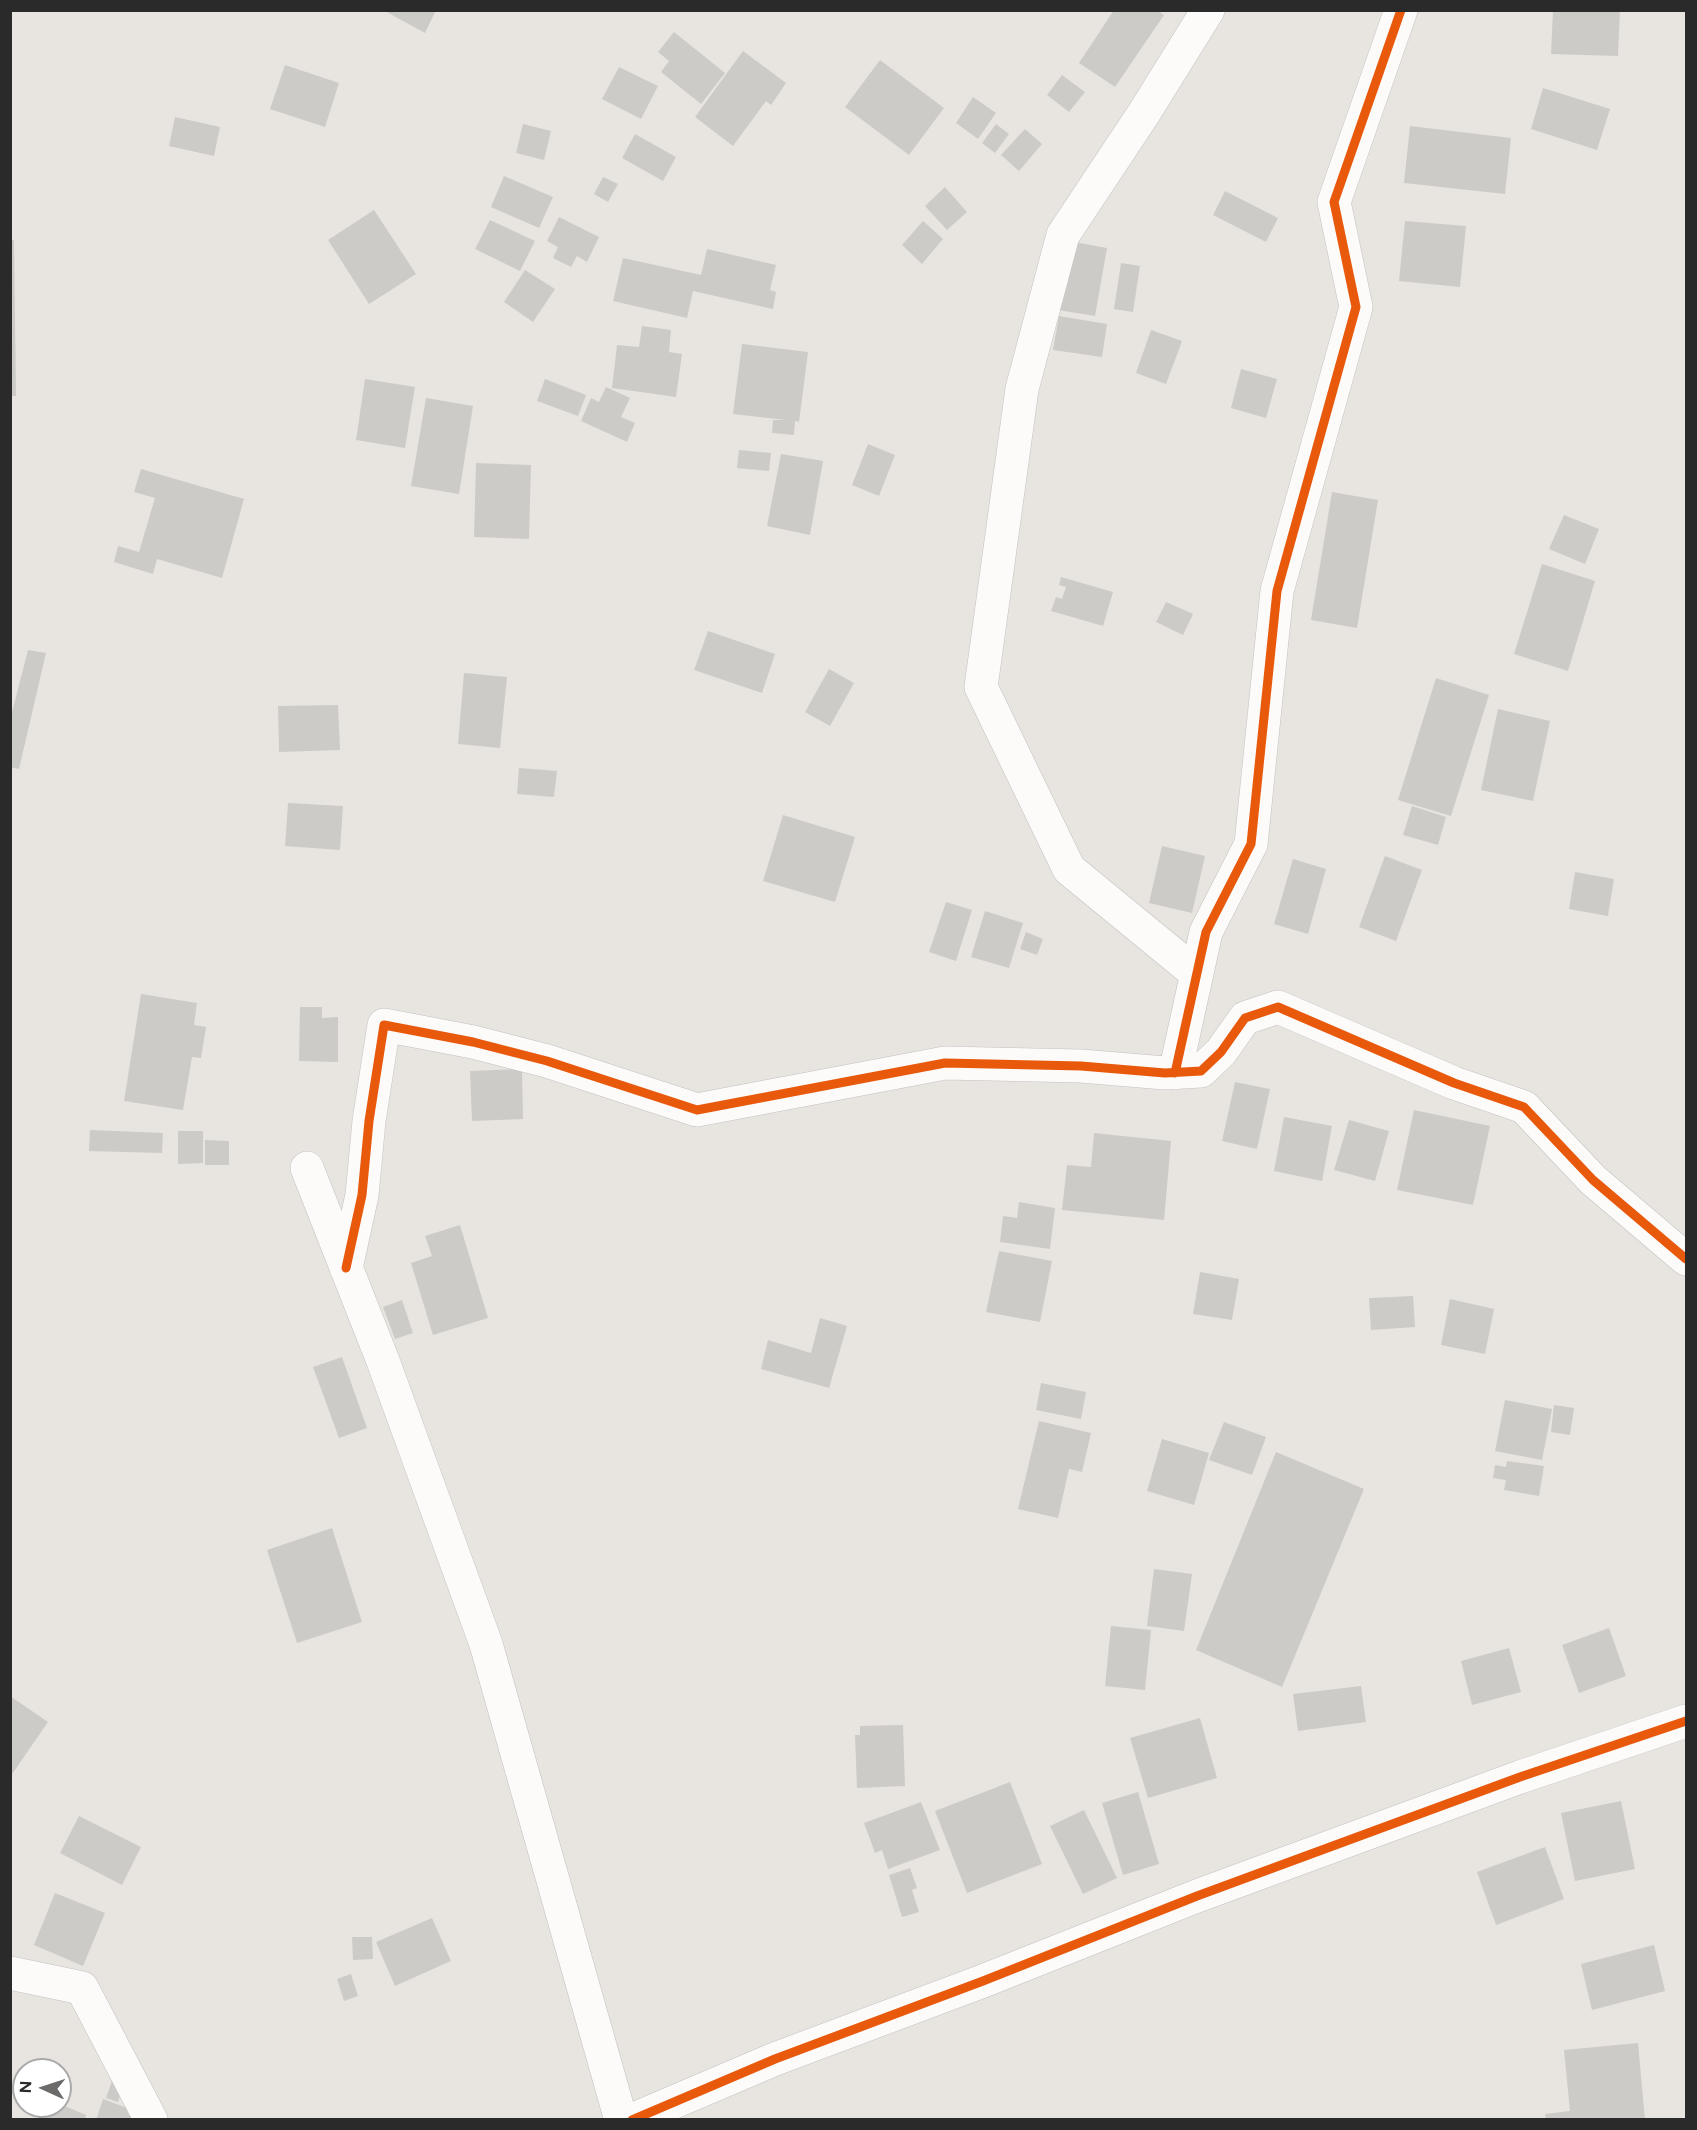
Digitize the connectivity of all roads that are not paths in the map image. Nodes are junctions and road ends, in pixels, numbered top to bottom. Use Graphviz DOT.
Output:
graph roads {
  1 [pos="1208,10"];
  2 [pos="1401,10"];
  3 [pos="1197,974"];
  4 [pos="1175,1073"];
  5 [pos="307,1168"];
  6 [pos="1686,1260"];
  7 [pos="346,1268"];
  8 [pos="1686,1720"];
  9 [pos="10,1973"];
  10 [pos="151,2120"];
  11 [pos="621,2120"];
  12 [pos="632,2120"];
  1 -- 3 [label="street"];
  2 -- 3 [label="street"];
  3 -- 4 [label="street"];
  4 -- 6 [label="street"];
  4 -- 7 [label="street"];
  5 -- 7 [label="street"];
  7 -- 11 [label="street"];
  8 -- 12 [label="street"];
  9 -- 10 [label="street"];
}
